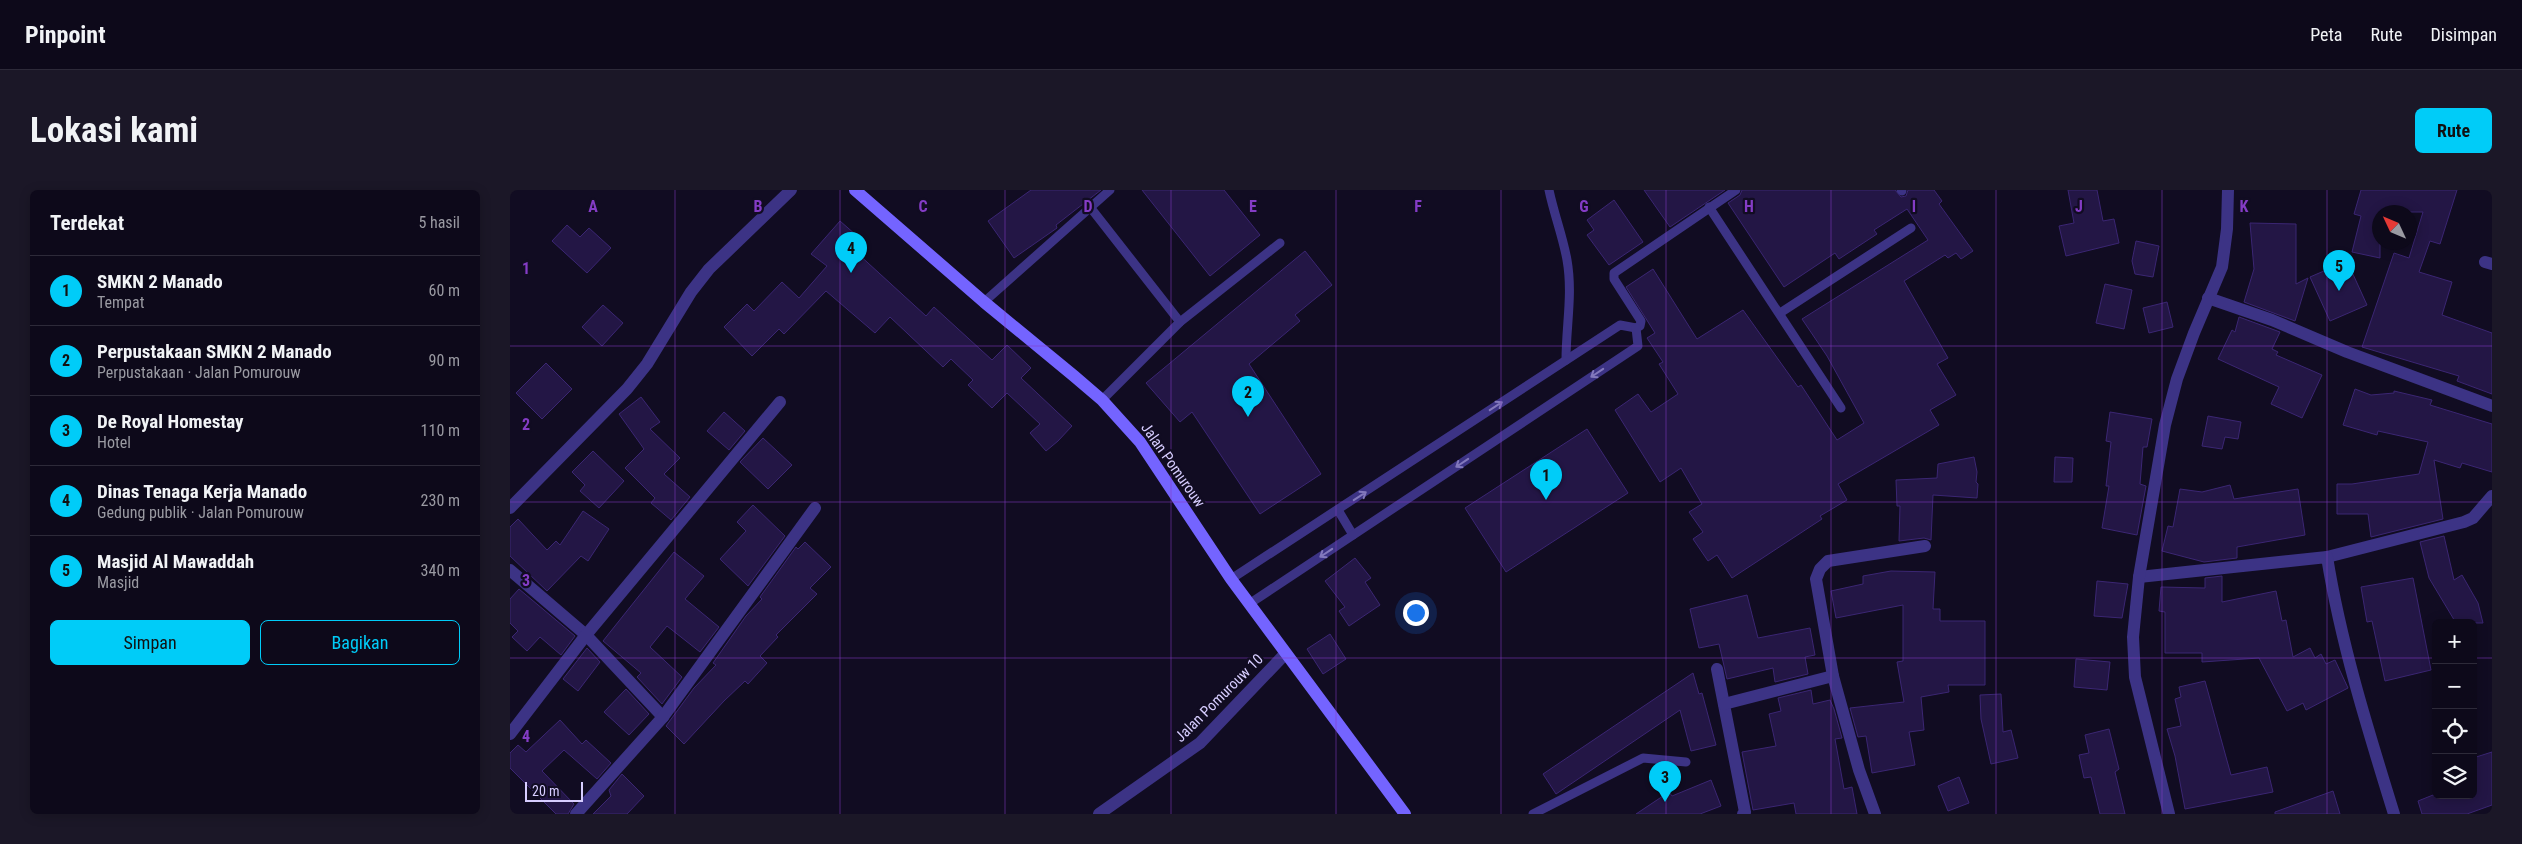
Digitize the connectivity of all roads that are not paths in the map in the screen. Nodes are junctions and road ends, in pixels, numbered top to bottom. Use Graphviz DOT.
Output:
graph roads {
  1 [pos="791,190"];
  2 [pos="855,190"];
  3 [pos="1110,190"];
  4 [pos="1549,190"];
  5 [pos="1736,190"];
  6 [pos="2228,190"];
  7 [pos="1090,207"];
  8 [pos="1709,207"];
  9 [pos="1912,228"];
  10 [pos="1280,243"];
  11 [pos="2208,298"];
  12 [pos="984,302"];
  13 [pos="1780,313"];
  14 [pos="1180,322"];
  15 [pos="1636,328"];
  16 [pos="1566,360"];
  17 [pos="1102,400"];
  18 [pos="780,402"];
  19 [pos="2492,406"];
  20 [pos="1842,408"];
  21 [pos="2492,496"];
  22 [pos="510,508"];
  23 [pos="815,508"];
  24 [pos="1338,510"];
  25 [pos="1353,535"];
  26 [pos="1925,546"];
  27 [pos="2318,559"];
  28 [pos="510,570"];
  29 [pos="2139,577"];
  30 [pos="1231,579"];
  31 [pos="1249,604"];
  32 [pos="586,635"];
  33 [pos="1285,654"];
  34 [pos="1717,669"];
  35 [pos="1833,676"];
  36 [pos="1724,704"];
  37 [pos="663,717"];
  38 [pos="510,734"];
  39 [pos="1686,762"];
  40 [pos="576,814"];
  41 [pos="1099,814"];
  42 [pos="1405,814"];
  43 [pos="1533,814"];
  44 [pos="1743,814"];
  45 [pos="1875,814"];
  46 [pos="2169,814"];
  47 [pos="2394,814"];
  1 -- 22 [label="street"];
  2 -- 12 [label="main road, Jalan Pomurouw"];
  3 -- 7 [label="lane"];
  4 -- 16 [label="lane"];
  5 -- 8 [label="lane"];
  6 -- 11 [label="street"];
  7 -- 12 [label="lane"];
  7 -- 14 [label="lane"];
  8 -- 13 [label="lane"];
  8 -- 15 [label="lane"];
  9 -- 13 [label="lane"];
  10 -- 14 [label="lane"];
  11 -- 19 [label="street"];
  11 -- 29 [label="street"];
  12 -- 17 [label="main road, Jalan Pomurouw"];
  13 -- 20 [label="lane"];
  14 -- 17 [label="lane"];
  15 -- 16 [label="lane"];
  15 -- 25 [label="lane, one-way"];
  24 -- 16 [label="lane, one-way"];
  17 -- 30 [label="main road, Jalan Pomurouw"];
  18 -- 32 [label="street"];
  21 -- 27 [label="street"];
  23 -- 37 [label="street"];
  24 -- 25 [label="lane"];
  24 -- 30 [label="lane"];
  25 -- 31 [label="lane, one-way"];
  26 -- 35 [label="street"];
  27 -- 29 [label="street"];
  27 -- 47 [label="street"];
  28 -- 32 [label="street"];
  29 -- 46 [label="street"];
  30 -- 31 [label="main road, Jalan Pomurouw"];
  31 -- 33 [label="main road, Jalan Pomurouw"];
  32 -- 37 [label="street"];
  32 -- 38 [label="street"];
  33 -- 41 [label="street, Jalan Pomurouw 10"];
  33 -- 42 [label="main road, Jalan Pomurouw"];
  34 -- 36 [label="street"];
  35 -- 36 [label="street"];
  35 -- 45 [label="street"];
  36 -- 44 [label="street"];
  37 -- 40 [label="street"];
  39 -- 43 [label="lane"];
}
